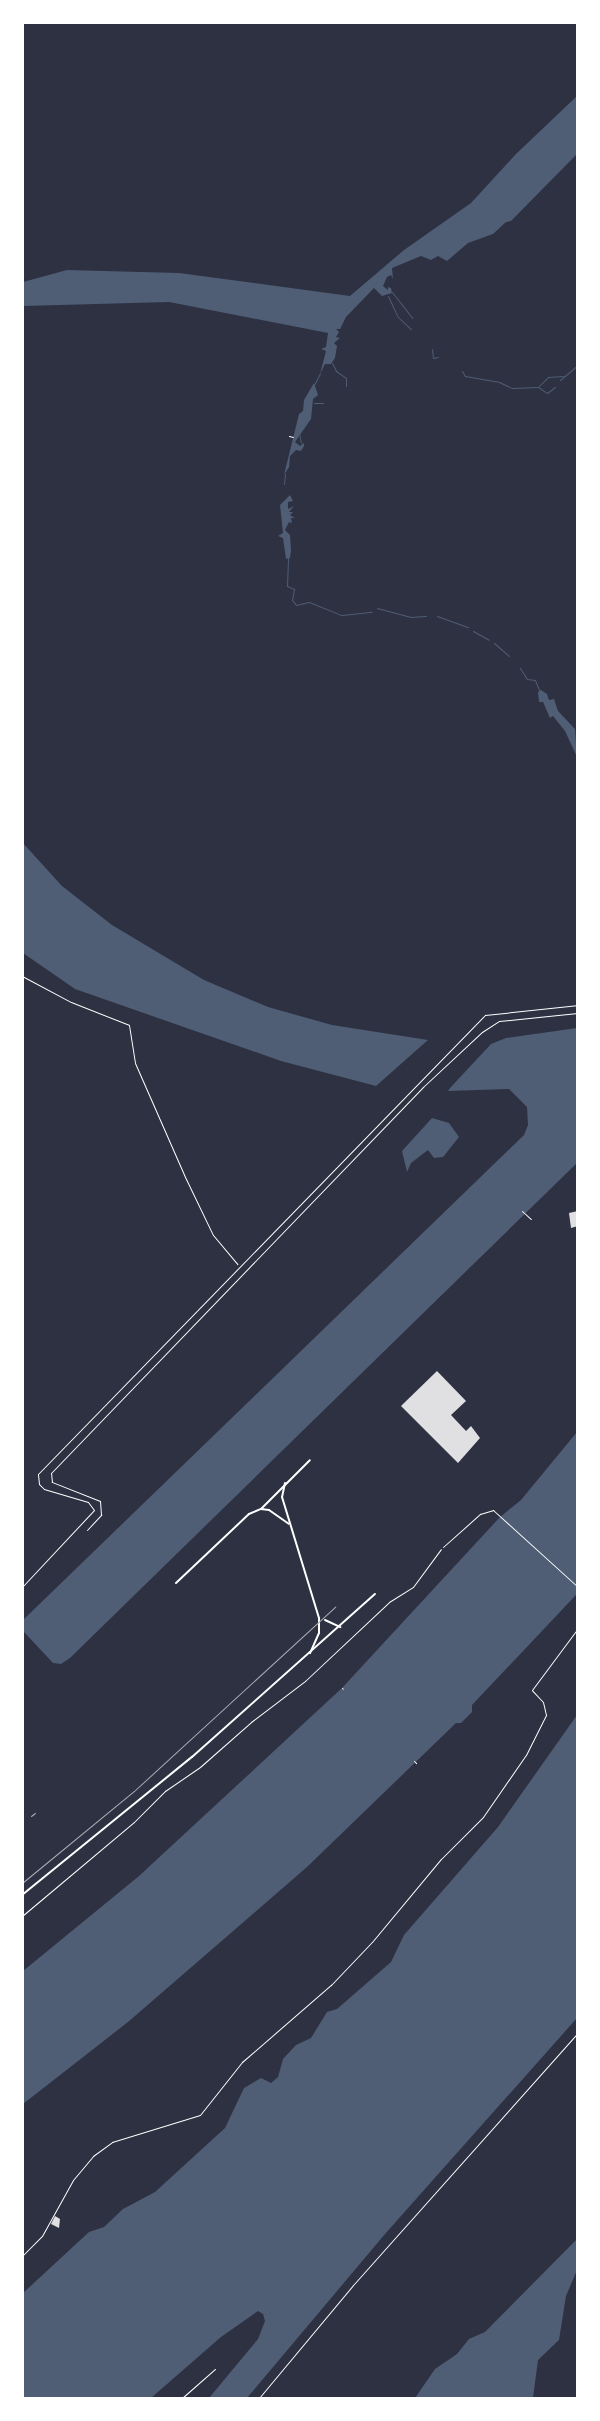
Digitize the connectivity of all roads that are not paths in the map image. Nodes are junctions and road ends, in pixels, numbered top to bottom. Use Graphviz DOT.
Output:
graph roads {
  1 [pos="578,1005"];
  2 [pos="310,1460"];
  3 [pos="286,1482"];
  4 [pos="261,1509"];
  5 [pos="290,1526"];
  6 [pos="443,1547"];
  7 [pos="176,1583"];
  8 [pos="22,1587"];
  9 [pos="578,1588"];
  10 [pos="375,1594"];
  11 [pos="325,1620"];
  12 [pos="319,1625"];
  13 [pos="340,1627"];
  14 [pos="309,1655"];
  15 [pos="22,1895"];
  16 [pos="578,2033"];
  17 [pos="259,2398"];
  1 -- 8 [label="lane"];
  2 -- 3 [label="street"];
  3 -- 4 [label="street"];
  3 -- 5 [label="street"];
  4 -- 5 [label="street"];
  4 -- 7 [label="street"];
  5 -- 12 [label="street"];
  6 -- 9 [label="lane"];
  10 -- 13 [label="street"];
  11 -- 12 [label="lane"];
  11 -- 13 [label="street"];
  12 -- 14 [label="street"];
  13 -- 14 [label="street"];
  14 -- 15 [label="street"];
  16 -- 17 [label="lane"];
}
